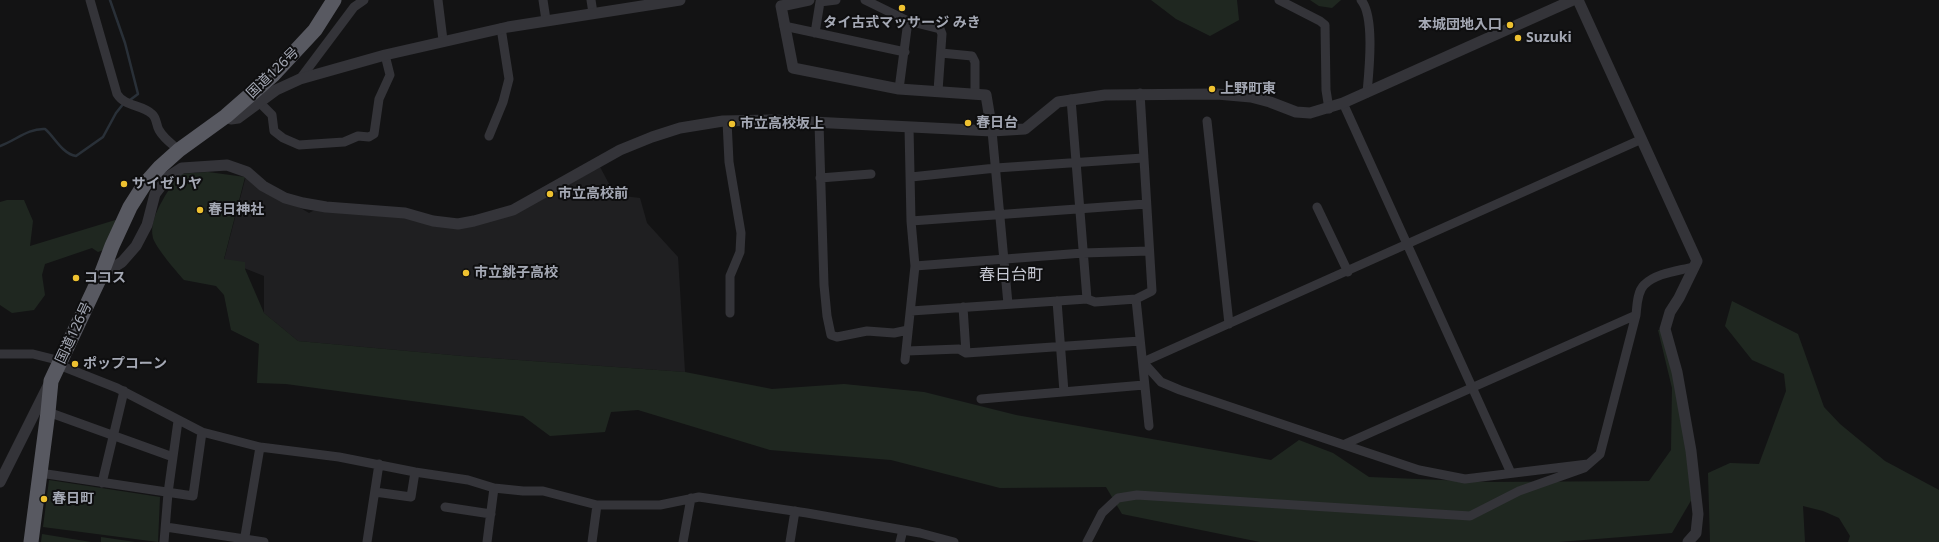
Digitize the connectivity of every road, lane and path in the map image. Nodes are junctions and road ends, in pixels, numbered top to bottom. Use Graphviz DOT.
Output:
graph roads {
  1 [pos="90,0"];
  2 [pos="334,0"];
  3 [pos="364,0"];
  4 [pos="438,0"];
  5 [pos="544,0"];
  6 [pos="591,0"];
  7 [pos="680,0"];
  8 [pos="809,0"];
  9 [pos="836,0"];
  10 [pos="865,0"];
  11 [pos="1279,0"];
  12 [pos="1360,0"];
  13 [pos="1573,0"];
  14 [pos="1578,0"];
  15 [pos="593,13"];
  16 [pos="546,20"];
  17 [pos="908,21"];
  18 [pos="784,26"];
  19 [pos="501,28"];
  20 [pos="815,33"];
  21 [pos="443,40"];
  22 [pos="905,52"];
  23 [pos="941,53"];
  24 [pos="385,55"];
  25 [pos="300,79"];
  26 [pos="899,89"];
  27 [pos="938,91"];
  28 [pos="1140,93"];
  29 [pos="1367,93"];
  30 [pos="975,94"];
  31 [pos="1071,99"];
  32 [pos="259,102"];
  33 [pos="1343,103"];
  34 [pos="1329,108"];
  35 [pos="226,116"];
  36 [pos="727,121"];
  37 [pos="1207,121"];
  38 [pos="819,123"];
  39 [pos="909,127"];
  40 [pos="992,130"];
  41 [pos="489,136"];
  42 [pos="1642,139"];
  43 [pos="179,150"];
  44 [pos="1144,158"];
  45 [pos="1077,163"];
  46 [pos="996,168"];
  47 [pos="871,174"];
  48 [pos="911,177"];
  49 [pos="820,178"];
  50 [pos="1146,204"];
  51 [pos="1317,207"];
  52 [pos="1080,210"];
  53 [pos="1000,215"];
  54 [pos="911,221"];
  55 [pos="1408,244"];
  56 [pos="1149,251"];
  57 [pos="1083,253"];
  58 [pos="1004,259"];
  59 [pos="915,266"];
  60 [pos="1693,267"];
  61 [pos="1348,272"];
  62 [pos="101,275"];
  63 [pos="1087,299"];
  64 [pos="1136,299"];
  65 [pos="1057,301"];
  66 [pos="1008,304"];
  67 [pos="962,307"];
  68 [pos="911,311"];
  69 [pos="730,313"];
  70 [pos="1636,315"];
  71 [pos="1229,324"];
  72 [pos="908,330"];
  73 [pos="1140,341"];
  74 [pos="1060,346"];
  75 [pos="966,353"];
  76 [pos="0,354"];
  77 [pos="1143,362"];
  78 [pos="60,363"];
  79 [pos="51,381"];
  80 [pos="1144,385"];
  81 [pos="1472,387"];
  82 [pos="124,391"];
  83 [pos="1064,392"];
  84 [pos="981,399"];
  85 [pos="48,412"];
  86 [pos="178,421"];
  87 [pos="1149,426"];
  88 [pos="202,432"];
  89 [pos="114,435"];
  90 [pos="1345,444"];
  91 [pos="260,447"];
  92 [pos="173,457"];
  93 [pos="379,464"];
  94 [pos="1588,464"];
  95 [pos="415,472"];
  96 [pos="40,473"];
  97 [pos="1511,473"];
  98 [pos="0,482"];
  99 [pos="102,483"];
  100 [pos="494,488"];
  101 [pos="375,492"];
  102 [pos="168,493"];
  103 [pos="691,498"];
  104 [pos="597,505"];
  105 [pos="445,507"];
  106 [pos="795,511"];
  107 [pos="491,514"];
  108 [pos="166,527"];
  109 [pos="903,530"];
  110 [pos="244,540"];
  111 [pos="31,542"];
  112 [pos="164,542"];
  113 [pos="264,542"];
  114 [pos="367,542"];
  115 [pos="487,542"];
  116 [pos="592,542"];
  117 [pos="684,542"];
  118 [pos="790,542"];
  119 [pos="900,542"];
  120 [pos="954,542"];
  121 [pos="1087,542"];
  122 [pos="1688,542"];
  1 -- 43 [label="street"];
  2 -- 35 [label="highway, 国道126号"];
  3 -- 25 [label="street"];
  4 -- 21 [label="street"];
  5 -- 16 [label="street"];
  6 -- 15 [label="street"];
  7 -- 15 [label="street"];
  8 -- 18 [label="street"];
  9 -- 20 [label="street"];
  10 -- 17 [label="street"];
  11 -- 34 [label="street"];
  12 -- 29 [label="street"];
  13 -- 29 [label="street"];
  14 -- 42 [label="street"];
  15 -- 16 [label="street"];
  16 -- 19 [label="street"];
  17 -- 22 [label="street"];
  17 -- 23 [label="street"];
  18 -- 20 [label="street"];
  18 -- 26 [label="street"];
  19 -- 21 [label="street"];
  19 -- 41 [label="street"];
  20 -- 22 [label="street"];
  21 -- 24 [label="street"];
  22 -- 26 [label="street"];
  23 -- 27 [label="street"];
  23 -- 30 [label="street"];
  24 -- 25 [label="street"];
  24 -- 32 [label="street"];
  25 -- 32 [label="street"];
  26 -- 27 [label="street"];
  27 -- 30 [label="street"];
  28 -- 31 [label="street"];
  28 -- 34 [label="street"];
  28 -- 44 [label="street"];
  29 -- 33 [label="street"];
  30 -- 40 [label="street"];
  31 -- 40 [label="street"];
  31 -- 45 [label="street"];
  32 -- 35 [label="street"];
  33 -- 34 [label="street"];
  33 -- 55 [label="street"];
  35 -- 43 [label="highway, 国道126号"];
  36 -- 38 [label="street"];
  36 -- 62 [label="street"];
  36 -- 69 [label="street"];
  37 -- 71 [label="street"];
  38 -- 39 [label="street"];
  38 -- 49 [label="street"];
  39 -- 40 [label="street"];
  39 -- 48 [label="street"];
  40 -- 46 [label="street"];
  42 -- 55 [label="street"];
  42 -- 60 [label="street"];
  43 -- 62 [label="highway, 国道126号"];
  44 -- 45 [label="street"];
  44 -- 50 [label="street"];
  45 -- 46 [label="street"];
  45 -- 52 [label="street"];
  46 -- 48 [label="street"];
  46 -- 53 [label="street"];
  47 -- 49 [label="street"];
  48 -- 54 [label="street"];
  49 -- 72 [label="street"];
  50 -- 52 [label="street"];
  50 -- 56 [label="street"];
  51 -- 61 [label="street"];
  52 -- 53 [label="street"];
  52 -- 57 [label="street"];
  53 -- 54 [label="street"];
  53 -- 58 [label="street"];
  54 -- 59 [label="street"];
  55 -- 61 [label="street"];
  55 -- 81 [label="street"];
  56 -- 57 [label="street"];
  56 -- 64 [label="street"];
  57 -- 58 [label="street"];
  57 -- 63 [label="street"];
  58 -- 59 [label="street"];
  58 -- 66 [label="street"];
  59 -- 68 [label="street"];
  60 -- 70 [label="street"];
  60 -- 122 [label="street"];
  61 -- 71 [label="street"];
  62 -- 78 [label="highway, 国道126号"];
  63 -- 64 [label="street"];
  63 -- 65 [label="street"];
  64 -- 73 [label="street"];
  65 -- 66 [label="street"];
  65 -- 74 [label="street"];
  66 -- 67 [label="street"];
  67 -- 68 [label="street"];
  67 -- 75 [label="street"];
  68 -- 72 [label="street"];
  70 -- 81 [label="street"];
  70 -- 94 [label="street"];
  71 -- 77 [label="street"];
  72 -- 75 [label="street"];
  73 -- 74 [label="street"];
  73 -- 77 [label="street"];
  74 -- 75 [label="street"];
  74 -- 83 [label="street"];
  76 -- 78 [label="street"];
  77 -- 80 [label="street"];
  77 -- 90 [label="street"];
  78 -- 79 [label="highway, 国道126号"];
  78 -- 82 [label="street"];
  79 -- 85 [label="highway, 国道126号"];
  79 -- 98 [label="street"];
  80 -- 83 [label="street"];
  80 -- 87 [label="street"];
  81 -- 90 [label="street"];
  81 -- 97 [label="street"];
  82 -- 86 [label="street"];
  82 -- 89 [label="street"];
  83 -- 84 [label="street"];
  85 -- 89 [label="street"];
  85 -- 96 [label="highway, 国道126号"];
  86 -- 88 [label="street"];
  86 -- 92 [label="street"];
  88 -- 91 [label="street"];
  88 -- 102 [label="street"];
  89 -- 92 [label="street"];
  89 -- 99 [label="street"];
  90 -- 97 [label="street"];
  91 -- 93 [label="street"];
  91 -- 110 [label="street"];
  92 -- 102 [label="street"];
  93 -- 95 [label="street"];
  93 -- 101 [label="street"];
  94 -- 97 [label="street"];
  94 -- 121 [label="street"];
  95 -- 100 [label="street"];
  95 -- 101 [label="street"];
  96 -- 99 [label="street"];
  96 -- 111 [label="highway, 国道126号"];
  99 -- 102 [label="street"];
  100 -- 104 [label="street"];
  100 -- 107 [label="street"];
  101 -- 114 [label="street"];
  102 -- 108 [label="street"];
  103 -- 104 [label="street"];
  103 -- 106 [label="street"];
  103 -- 117 [label="street"];
  104 -- 116 [label="street"];
  105 -- 107 [label="street"];
  106 -- 109 [label="street"];
  106 -- 118 [label="street"];
  107 -- 115 [label="street"];
  108 -- 110 [label="street"];
  108 -- 112 [label="street"];
  109 -- 119 [label="street"];
  109 -- 120 [label="street"];
  110 -- 113 [label="street"];
}
